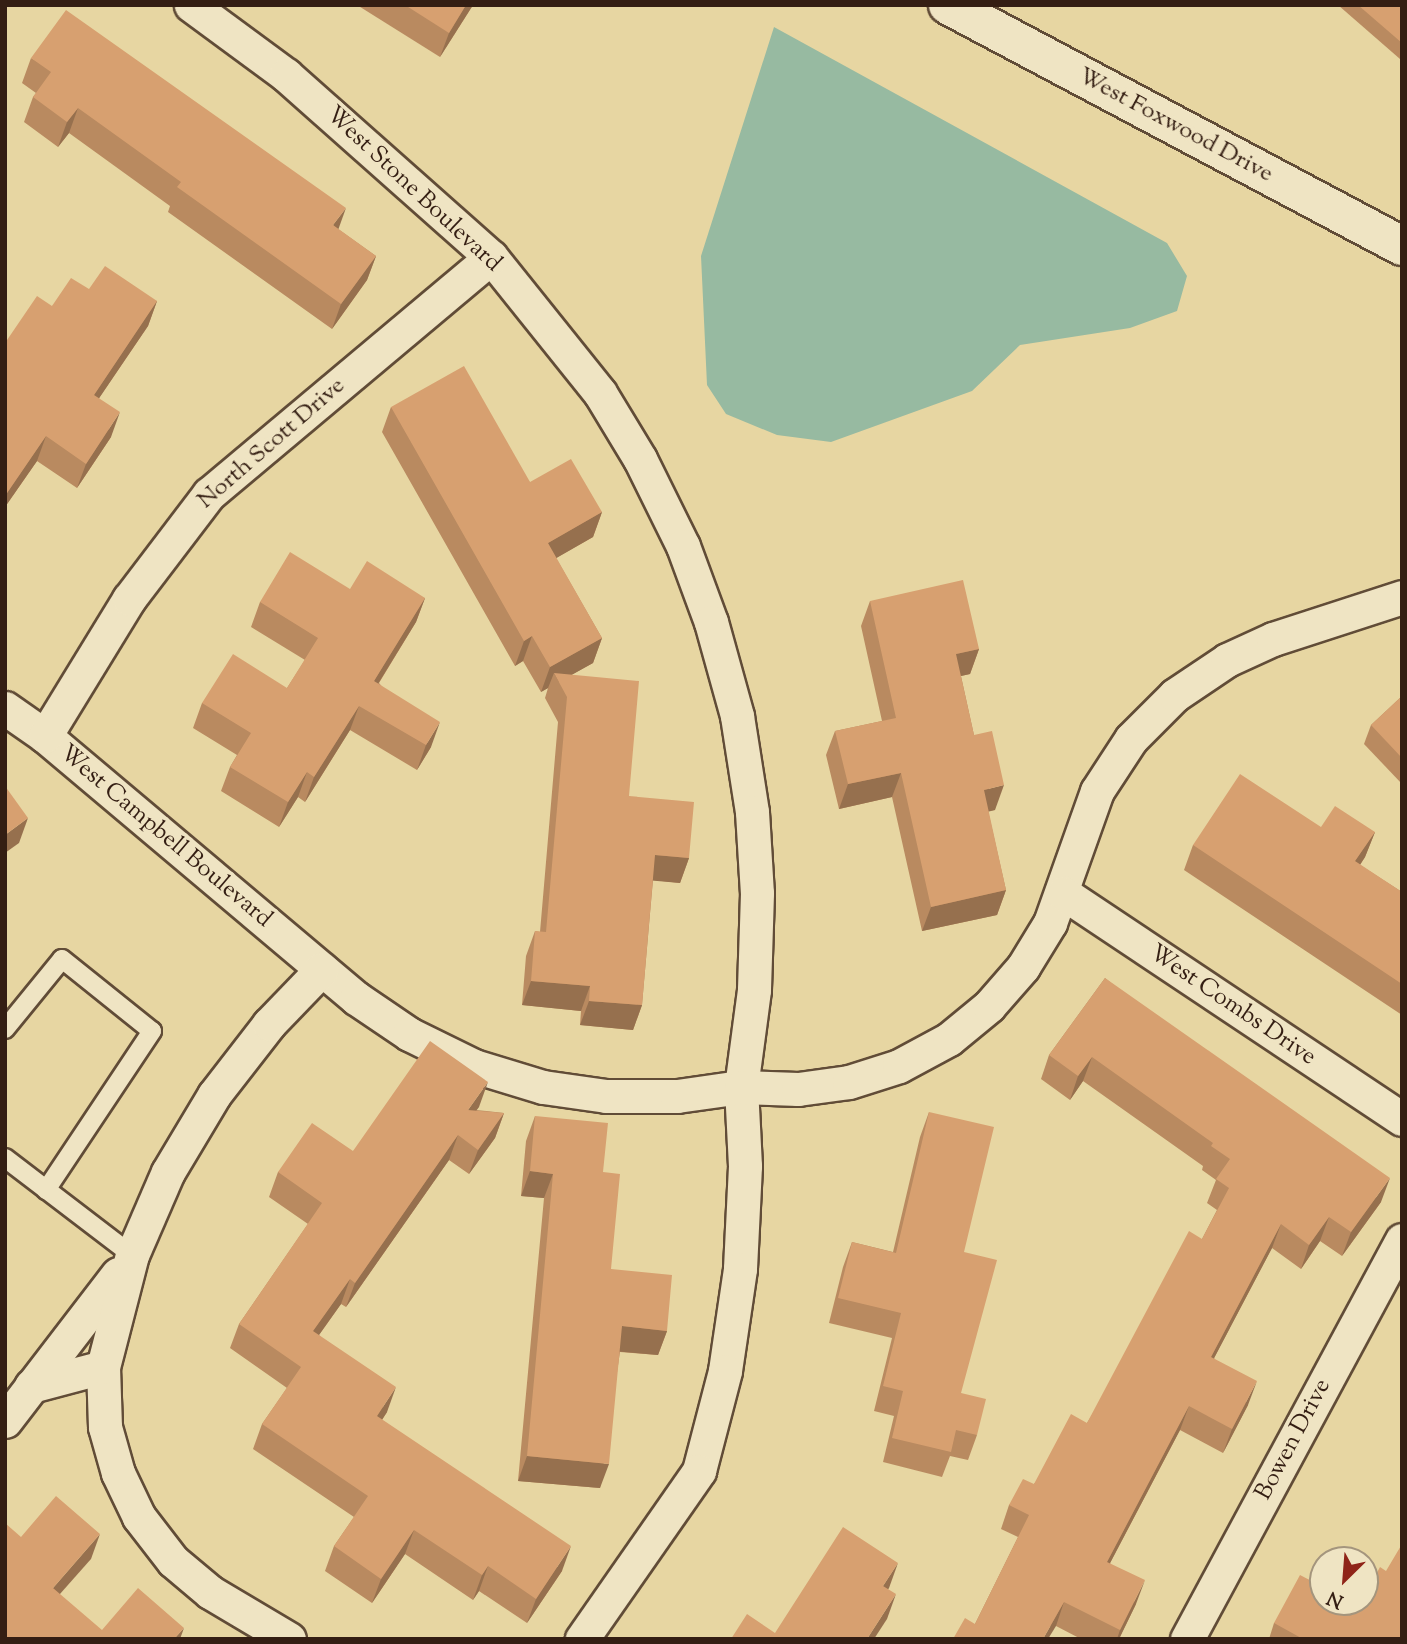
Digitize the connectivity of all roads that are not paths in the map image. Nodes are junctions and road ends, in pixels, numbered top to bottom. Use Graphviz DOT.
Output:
graph roads {
  1 [pos="191,5"];
  2 [pos="948,5"];
  3 [pos="1402,246"];
  4 [pos="491,257"];
  5 [pos="1402,597"];
  6 [pos="5,708"];
  7 [pos="44,736"];
  8 [pos="1063,893"];
  9 [pos="322,969"];
  10 [pos="5,1029"];
  11 [pos="741,1087"];
  12 [pos="1402,1119"];
  13 [pos="5,1158"];
  14 [pos="46,1190"];
  15 [pos="1402,1240"];
  16 [pos="132,1255"];
  17 [pos="103,1367"];
  18 [pos="31,1386"];
  19 [pos="5,1421"];
  20 [pos="289,1639"];
  21 [pos="582,1639"];
  22 [pos="1187,1639"];
  1 -- 4 [label="street, West Stone Boulevard"];
  2 -- 3 [label="main road, West Foxwood Drive"];
  4 -- 7 [label="street, North Scott Drive"];
  4 -- 11 [label="street, West Stone Boulevard"];
  5 -- 8 [label="street, West Campbell Boulevard"];
  6 -- 7 [label="street, West Campbell Boulevard"];
  7 -- 9 [label="street, West Campbell Boulevard"];
  8 -- 11 [label="street, West Campbell Boulevard"];
  8 -- 12 [label="street, West Combs Drive"];
  9 -- 11 [label="street, West Campbell Boulevard"];
  9 -- 16 [label="street"];
  10 -- 14 [label="lane"];
  11 -- 21 [label="street, West Stone Boulevard"];
  13 -- 14 [label="lane"];
  14 -- 16 [label="lane"];
  15 -- 22 [label="street, Bowen Drive"];
  16 -- 17 [label="street"];
  16 -- 18 [label="street"];
  17 -- 18 [label="street"];
  17 -- 20 [label="street"];
  18 -- 19 [label="street"];
}
